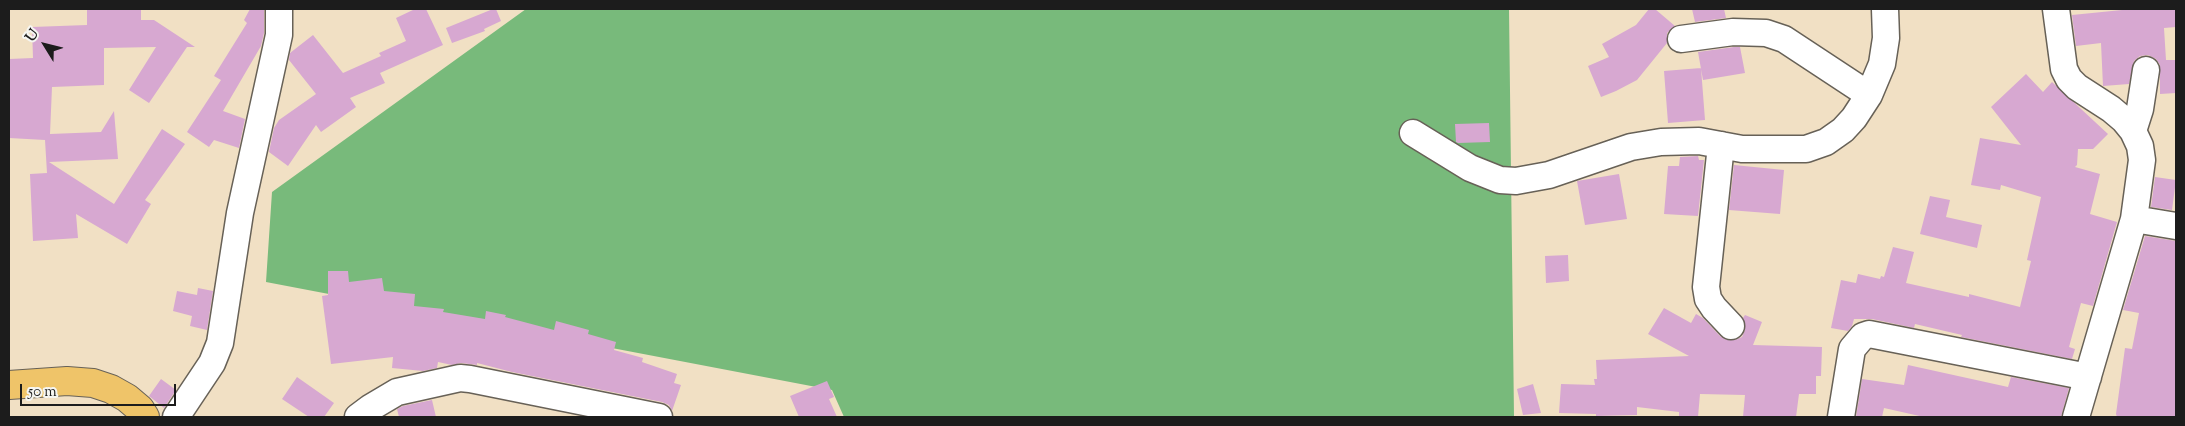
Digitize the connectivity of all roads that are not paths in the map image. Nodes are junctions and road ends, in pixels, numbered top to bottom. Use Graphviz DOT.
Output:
graph roads {
  1 [pos="279,9"];
  2 [pos="1885,9"];
  3 [pos="2059,9"];
  4 [pos="1681,39"];
  5 [pos="2146,70"];
  6 [pos="1869,95"];
  7 [pos="2133,131"];
  8 [pos="1413,133"];
  9 [pos="1721,145"];
  10 [pos="2134,219"];
  11 [pos="2176,226"];
  12 [pos="1731,326"];
  13 [pos="2088,377"];
  14 [pos="9,385"];
  15 [pos="145,417"];
  16 [pos="176,417"];
  17 [pos="358,417"];
  18 [pos="659,417"];
  19 [pos="1841,417"];
  20 [pos="2076,417"];
  1 -- 16 [label="street"];
  2 -- 6 [label="street"];
  3 -- 7 [label="street"];
  4 -- 6 [label="street"];
  5 -- 7 [label="street"];
  6 -- 9 [label="street"];
  7 -- 10 [label="street"];
  8 -- 9 [label="street"];
  9 -- 12 [label="street"];
  10 -- 11 [label="street"];
  10 -- 13 [label="street"];
  13 -- 19 [label="street"];
  13 -- 20 [label="street"];
  14 -- 15 [label="highway"];
  17 -- 18 [label="street"];
}
